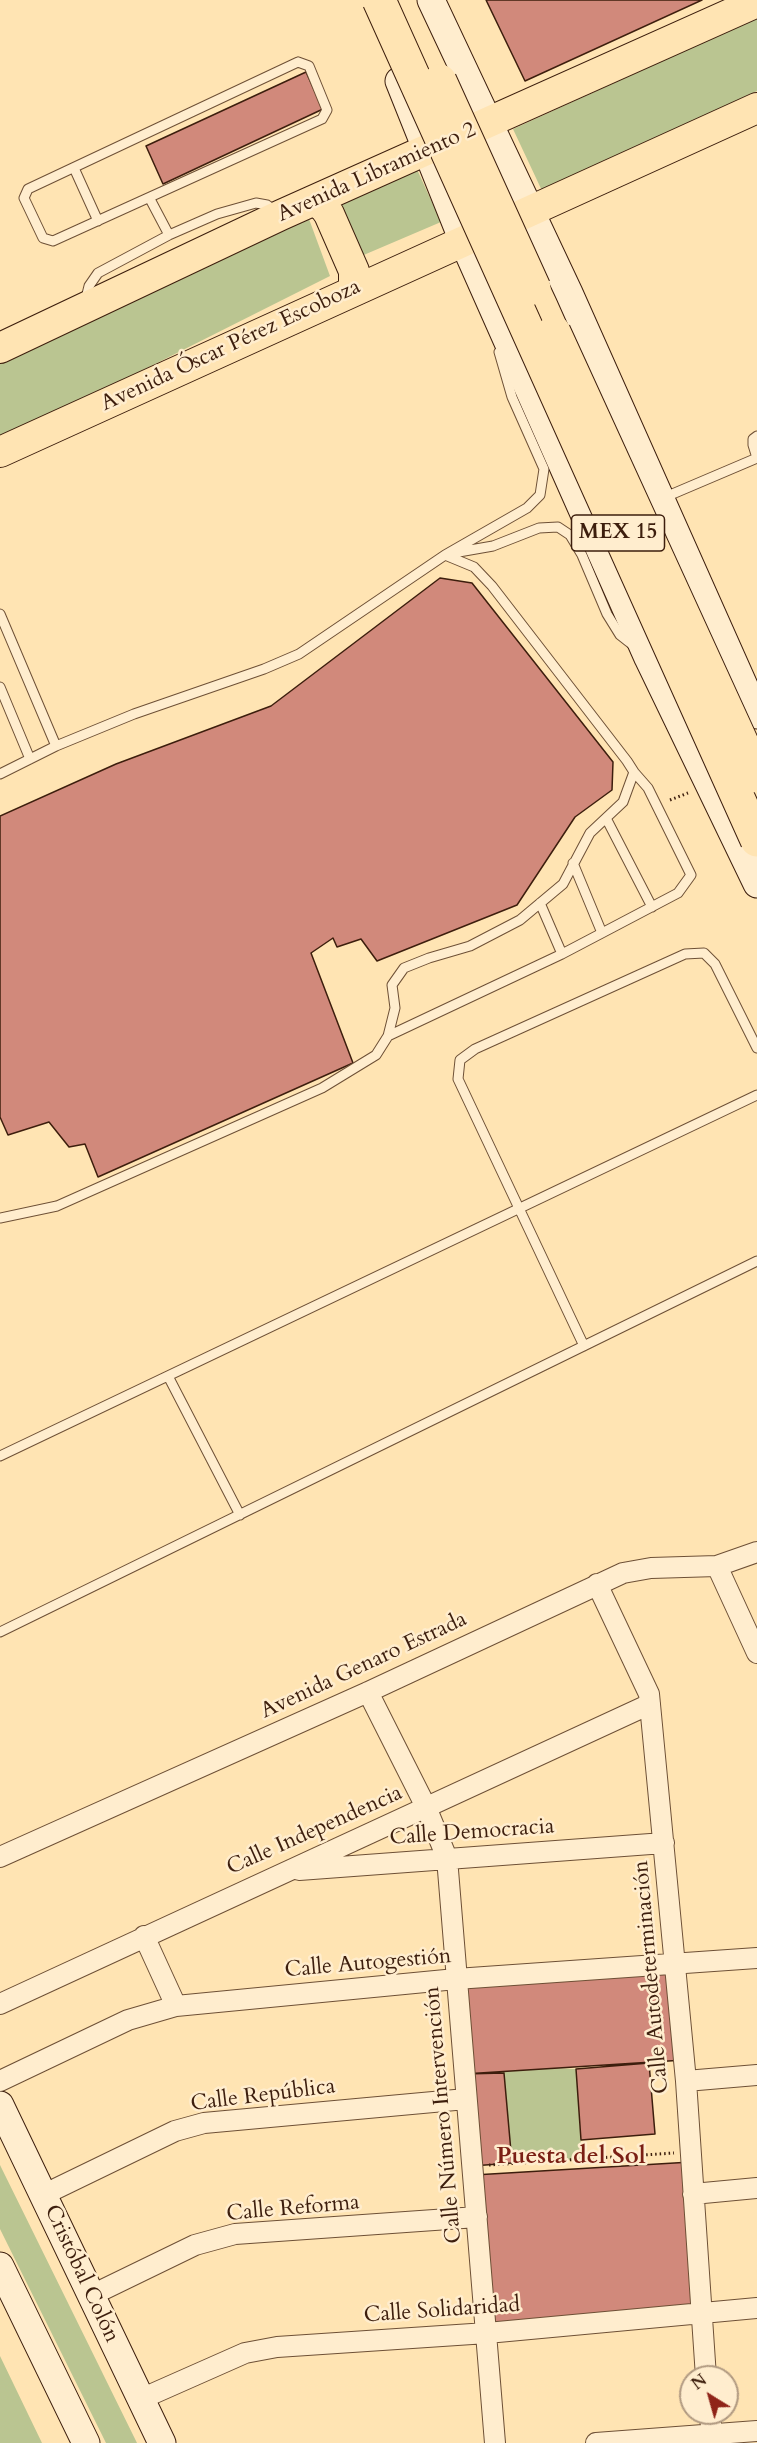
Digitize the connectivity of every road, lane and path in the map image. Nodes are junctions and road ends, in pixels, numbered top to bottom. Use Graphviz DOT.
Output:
graph roads {
  1 [pos="364,0"];
  2 [pos="379,0"];
  3 [pos="403,0"];
  4 [pos="431,0"];
  5 [pos="757,2"];
  6 [pos="757,108"];
  7 [pos="488,123"];
  8 [pos="426,150"];
  9 [pos="74,168"];
  10 [pos="150,199"];
  11 [pos="314,201"];
  12 [pos="281,215"];
  13 [pos="98,221"];
  14 [pos="493,224"];
  15 [pos="169,235"];
  16 [pos="354,289"];
  17 [pos="569,292"];
  18 [pos="487,297"];
  19 [pos="84,307"];
  20 [pos="501,326"];
  21 [pos="0,348"];
  22 [pos="757,436"];
  23 [pos="0,452"];
  24 [pos="757,458"];
  25 [pos="660,499"];
  26 [pos="445,555"];
  27 [pos="0,614"];
  28 [pos="648,658"];
  29 [pos="0,687"];
  30 [pos="757,715"];
  31 [pos="56,746"];
  32 [pos="30,759"];
  33 [pos="634,772"];
  34 [pos="0,774"];
  35 [pos="757,776"];
  36 [pos="709,784"];
  37 [pos="657,806"];
  38 [pos="607,820"];
  39 [pos="757,840"];
  40 [pos="573,864"];
  41 [pos="757,884"];
  42 [pos="540,903"];
  43 [pos="652,906"];
  44 [pos="602,933"];
  45 [pos="562,954"];
  46 [pos="387,1036"];
  47 [pos="757,1048"];
  48 [pos="757,1095"];
  49 [pos="518,1209"];
  50 [pos="0,1218"];
  51 [pos="757,1261"];
  52 [pos="584,1346"];
  53 [pos="168,1376"];
  54 [pos="0,1456"];
  55 [pos="240,1515"];
  56 [pos="757,1552"];
  57 [pos="717,1566"];
  58 [pos="597,1584"];
  59 [pos="0,1632"];
  60 [pos="757,1653"];
  61 [pos="368,1692"];
  62 [pos="650,1704"];
  63 [pos="426,1807"];
  64 [pos="664,1843"];
  65 [pos="0,1857"];
  66 [pos="447,1858"];
  67 [pos="284,1871"];
  68 [pos="144,1936"];
  69 [pos="757,1958"];
  70 [pos="675,1964"];
  71 [pos="456,1979"];
  72 [pos="0,2004"];
  73 [pos="176,2006"];
  74 [pos="757,2075"];
  75 [pos="0,2081"];
  76 [pos="686,2081"];
  77 [pos="466,2099"];
  78 [pos="0,2105"];
  79 [pos="690,2152"];
  80 [pos="472,2166"];
  81 [pos="757,2188"];
  82 [pos="693,2194"];
  83 [pos="43,2195"];
  84 [pos="477,2217"];
  85 [pos="0,2266"];
  86 [pos="90,2296"];
  87 [pos="757,2308"];
  88 [pos="701,2312"];
  89 [pos="487,2333"];
  90 [pos="705,2365"];
  91 [pos="141,2399"];
  92 [pos="757,2431"];
  93 [pos="712,2439"];
  94 [pos="86,2443"];
  95 [pos="162,2443"];
  96 [pos="495,2443"];
  97 [pos="596,2443"];
  1 -- 8 [label="main road"];
  2 -- 14 [label="highway, MEX 15, bridge"];
  3 -- 14 [label="highway, MEX 15, bridge"];
  4 -- 7 [label="main road"];
  5 -- 7 [label="main road, Avenida Libramiento 2"];
  6 -- 14 [label="main road"];
  7 -- 8 [label="main road, Avenida Libramiento 2"];
  7 -- 14 [label="main road"];
  8 -- 11 [label="main road, Avenida Libramiento 2"];
  8 -- 14 [label="main road"];
  9 -- 10 [label="lane"];
  9 -- 13 [label="lane"];
  9 -- 13 [label="lane"];
  10 -- 13 [label="lane"];
  10 -- 15 [label="lane"];
  11 -- 12 [label="main road, Avenida Libramiento 2"];
  11 -- 16 [label="main road"];
  12 -- 15 [label="lane"];
  12 -- 19 [label="main road, Avenida Libramiento 2"];
  14 -- 16 [label="main road, Avenida Óscar Pérez Escoboza"];
  14 -- 17 [label="main road"];
  14 -- 18 [label="main road"];
  14 -- 35 [label="highway, MEX 15, bridge"];
  14 -- 39 [label="highway, MEX 15, bridge"];
  15 -- 19 [label="lane"];
  16 -- 23 [label="main road, Avenida Óscar Pérez Escoboza"];
  17 -- 20 [label="main road"];
  17 -- 25 [label="main road"];
  18 -- 20 [label="main road"];
  18 -- 26 [label="lane"];
  19 -- 21 [label="main road, Avenida Libramiento 2"];
  20 -- 28 [label="main road"];
  22 -- 24 [label="lane"];
  24 -- 25 [label="lane"];
  25 -- 30 [label="main road"];
  26 -- 28 [label="lane"];
  26 -- 31 [label="lane"];
  26 -- 33 [label="lane"];
  27 -- 31 [label="lane"];
  28 -- 36 [label="main road"];
  29 -- 32 [label="lane"];
  31 -- 32 [label="lane"];
  32 -- 34 [label="lane"];
  33 -- 37 [label="lane"];
  33 -- 38 [label="lane"];
  36 -- 37 [label="path"];
  36 -- 41 [label="main road"];
  37 -- 43 [label="lane"];
  38 -- 40 [label="lane"];
  38 -- 43 [label="lane"];
  40 -- 42 [label="lane"];
  40 -- 44 [label="lane"];
  42 -- 45 [label="lane"];
  42 -- 46 [label="lane"];
  43 -- 44 [label="lane"];
  44 -- 45 [label="lane"];
  45 -- 46 [label="lane"];
  46 -- 50 [label="lane"];
  47 -- 49 [label="lane"];
  48 -- 49 [label="lane"];
  49 -- 52 [label="lane"];
  49 -- 53 [label="lane"];
  51 -- 52 [label="lane"];
  52 -- 55 [label="lane"];
  53 -- 54 [label="lane"];
  53 -- 55 [label="lane"];
  55 -- 59 [label="lane"];
  56 -- 57 [label="street, Avenida Genaro Estrada"];
  57 -- 58 [label="street, Avenida Genaro Estrada"];
  57 -- 60 [label="street"];
  58 -- 61 [label="street, Avenida Genaro Estrada"];
  58 -- 62 [label="street, Calle Autodeterminación"];
  61 -- 63 [label="street, Calle Número Intervención"];
  61 -- 65 [label="street, Avenida Genaro Estrada"];
  62 -- 63 [label="street, Calle Independencia"];
  62 -- 64 [label="street, Calle Autodeterminación"];
  63 -- 66 [label="street, Calle Número Intervención"];
  63 -- 67 [label="street, Calle Independencia"];
  64 -- 66 [label="street, Calle Democracia"];
  64 -- 70 [label="street, Calle Autodeterminación"];
  66 -- 67 [label="street, Calle Democracia"];
  66 -- 71 [label="street, Calle Número Intervención"];
  67 -- 68 [label="street, Calle Independencia"];
  68 -- 72 [label="street, Calle Independencia"];
  68 -- 73 [label="street"];
  69 -- 70 [label="street, Calle Autogestión"];
  70 -- 71 [label="street, Calle Autogestión"];
  70 -- 76 [label="street, Calle Autodeterminación"];
  71 -- 73 [label="street, Calle Autogestión"];
  71 -- 77 [label="street, Calle Número Intervención"];
  73 -- 75 [label="street, Calle Autogestión"];
  74 -- 76 [label="street"];
  76 -- 79 [label="street, Calle Autodeterminación"];
  77 -- 80 [label="street, Calle Número Intervención"];
  77 -- 83 [label="street, Calle República"];
  78 -- 83 [label="main road, Cristóbal Colón"];
  79 -- 80 [label="path"];
  79 -- 82 [label="street, Calle Autodeterminación"];
  80 -- 84 [label="street, Calle Número Intervención"];
  81 -- 82 [label="street"];
  82 -- 88 [label="street, Calle Autodeterminación"];
  83 -- 86 [label="main road, Cristóbal Colón"];
  84 -- 86 [label="street, Calle Reforma"];
  84 -- 89 [label="street, Calle Número Intervención"];
  85 -- 94 [label="main road"];
  86 -- 91 [label="main road, Cristóbal Colón"];
  87 -- 88 [label="street, Calle Solidaridad"];
  88 -- 89 [label="street, Calle Solidaridad"];
  88 -- 90 [label="street, Calle Autodeterminación"];
  89 -- 91 [label="street, Calle Solidaridad"];
  89 -- 96 [label="street, Calle Número Intervención"];
  91 -- 95 [label="main road, Cristóbal Colón"];
  92 -- 93 [label="street"];
  93 -- 97 [label="street"];
}
